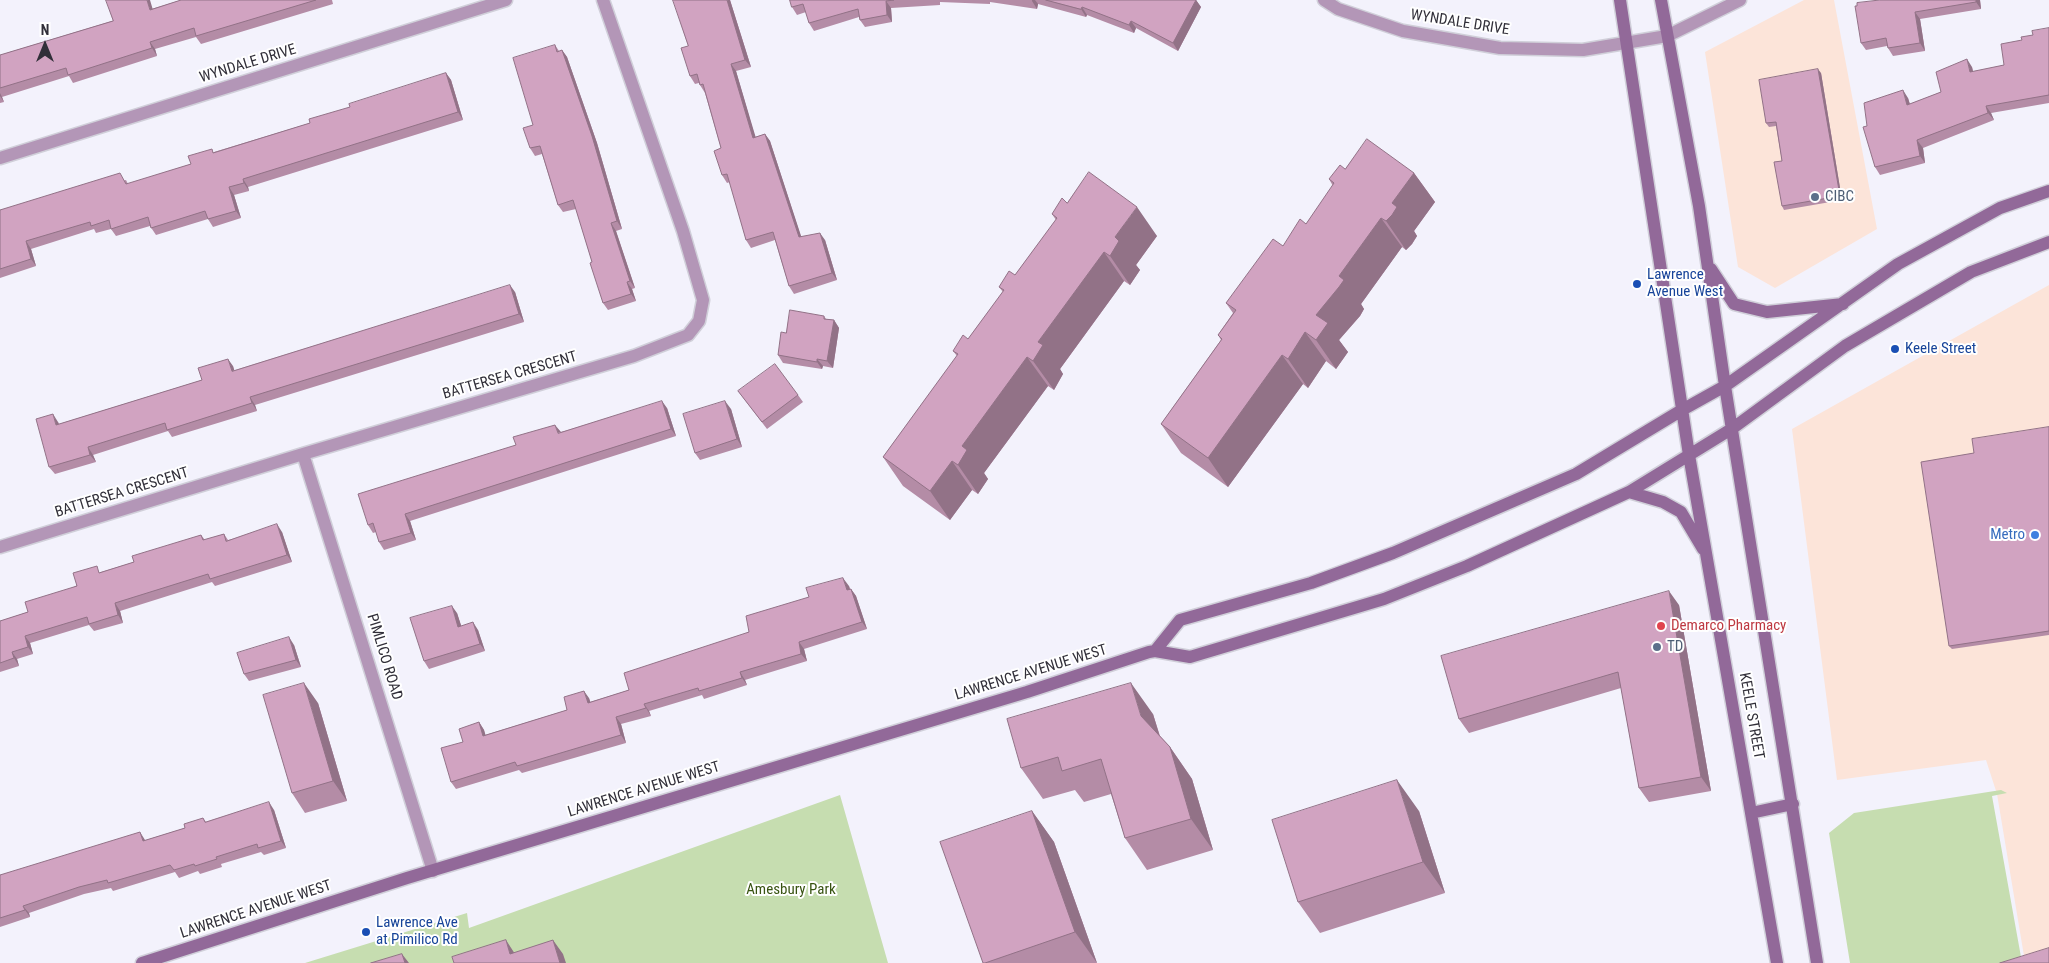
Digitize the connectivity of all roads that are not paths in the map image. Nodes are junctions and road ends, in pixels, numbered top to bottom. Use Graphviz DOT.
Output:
graph roads {
  1 [pos="506,0"];
  2 [pos="603,0"];
  3 [pos="1324,0"];
  4 [pos="1620,0"];
  5 [pos="1661,0"];
  6 [pos="1740,0"];
  7 [pos="1667,36"];
  8 [pos="1627,43"];
  9 [pos="0,158"];
  10 [pos="2049,190"];
  11 [pos="2049,242"];
  12 [pos="1707,262"];
  13 [pos="1844,304"];
  14 [pos="1725,386"];
  15 [pos="1682,410"];
  16 [pos="1733,428"];
  17 [pos="303,454"];
  18 [pos="1689,455"];
  19 [pos="1629,492"];
  20 [pos="0,547"];
  21 [pos="1707,556"];
  22 [pos="1155,651"];
  23 [pos="1793,804"];
  24 [pos="1751,813"];
  25 [pos="433,870"];
  26 [pos="142,963"];
  27 [pos="1778,963"];
  28 [pos="1817,963"];
  1 -- 9 [label="street, WYNDALE DRIVE"];
  2 -- 17 [label="street, BATTERSEA CRESCENT"];
  3 -- 8 [label="street, WYNDALE DRIVE"];
  4 -- 8 [label="main road, KEELE STREET"];
  5 -- 7 [label="main road, KEELE STREET"];
  6 -- 7 [label="street, WYNDALE DRIVE"];
  7 -- 8 [label="street, WYNDALE DRIVE"];
  7 -- 12 [label="main road, KEELE STREET"];
  8 -- 15 [label="main road, KEELE STREET"];
  10 -- 13 [label="main road"];
  11 -- 16 [label="main road, LAWRENCE AVENUE WEST"];
  12 -- 13 [label="main road"];
  12 -- 14 [label="main road, KEELE STREET"];
  13 -- 14 [label="main road"];
  14 -- 15 [label="main road"];
  14 -- 16 [label="main road, KEELE STREET"];
  15 -- 18 [label="main road, KEELE STREET"];
  15 -- 22 [label="main road"];
  16 -- 18 [label="main road, LAWRENCE AVENUE WEST"];
  16 -- 23 [label="main road, KEELE STREET"];
  17 -- 20 [label="street, BATTERSEA CRESCENT"];
  17 -- 25 [label="street, PIMLICO ROAD"];
  18 -- 19 [label="main road, LAWRENCE AVENUE WEST"];
  18 -- 21 [label="main road, KEELE STREET"];
  19 -- 21 [label="main road"];
  19 -- 22 [label="main road, LAWRENCE AVENUE WEST"];
  21 -- 24 [label="main road, KEELE STREET"];
  22 -- 25 [label="main road, LAWRENCE AVENUE WEST"];
  23 -- 24 [label="main road"];
  23 -- 28 [label="main road, KEELE STREET"];
  24 -- 27 [label="main road, KEELE STREET"];
  25 -- 26 [label="main road, LAWRENCE AVENUE WEST"];
}
